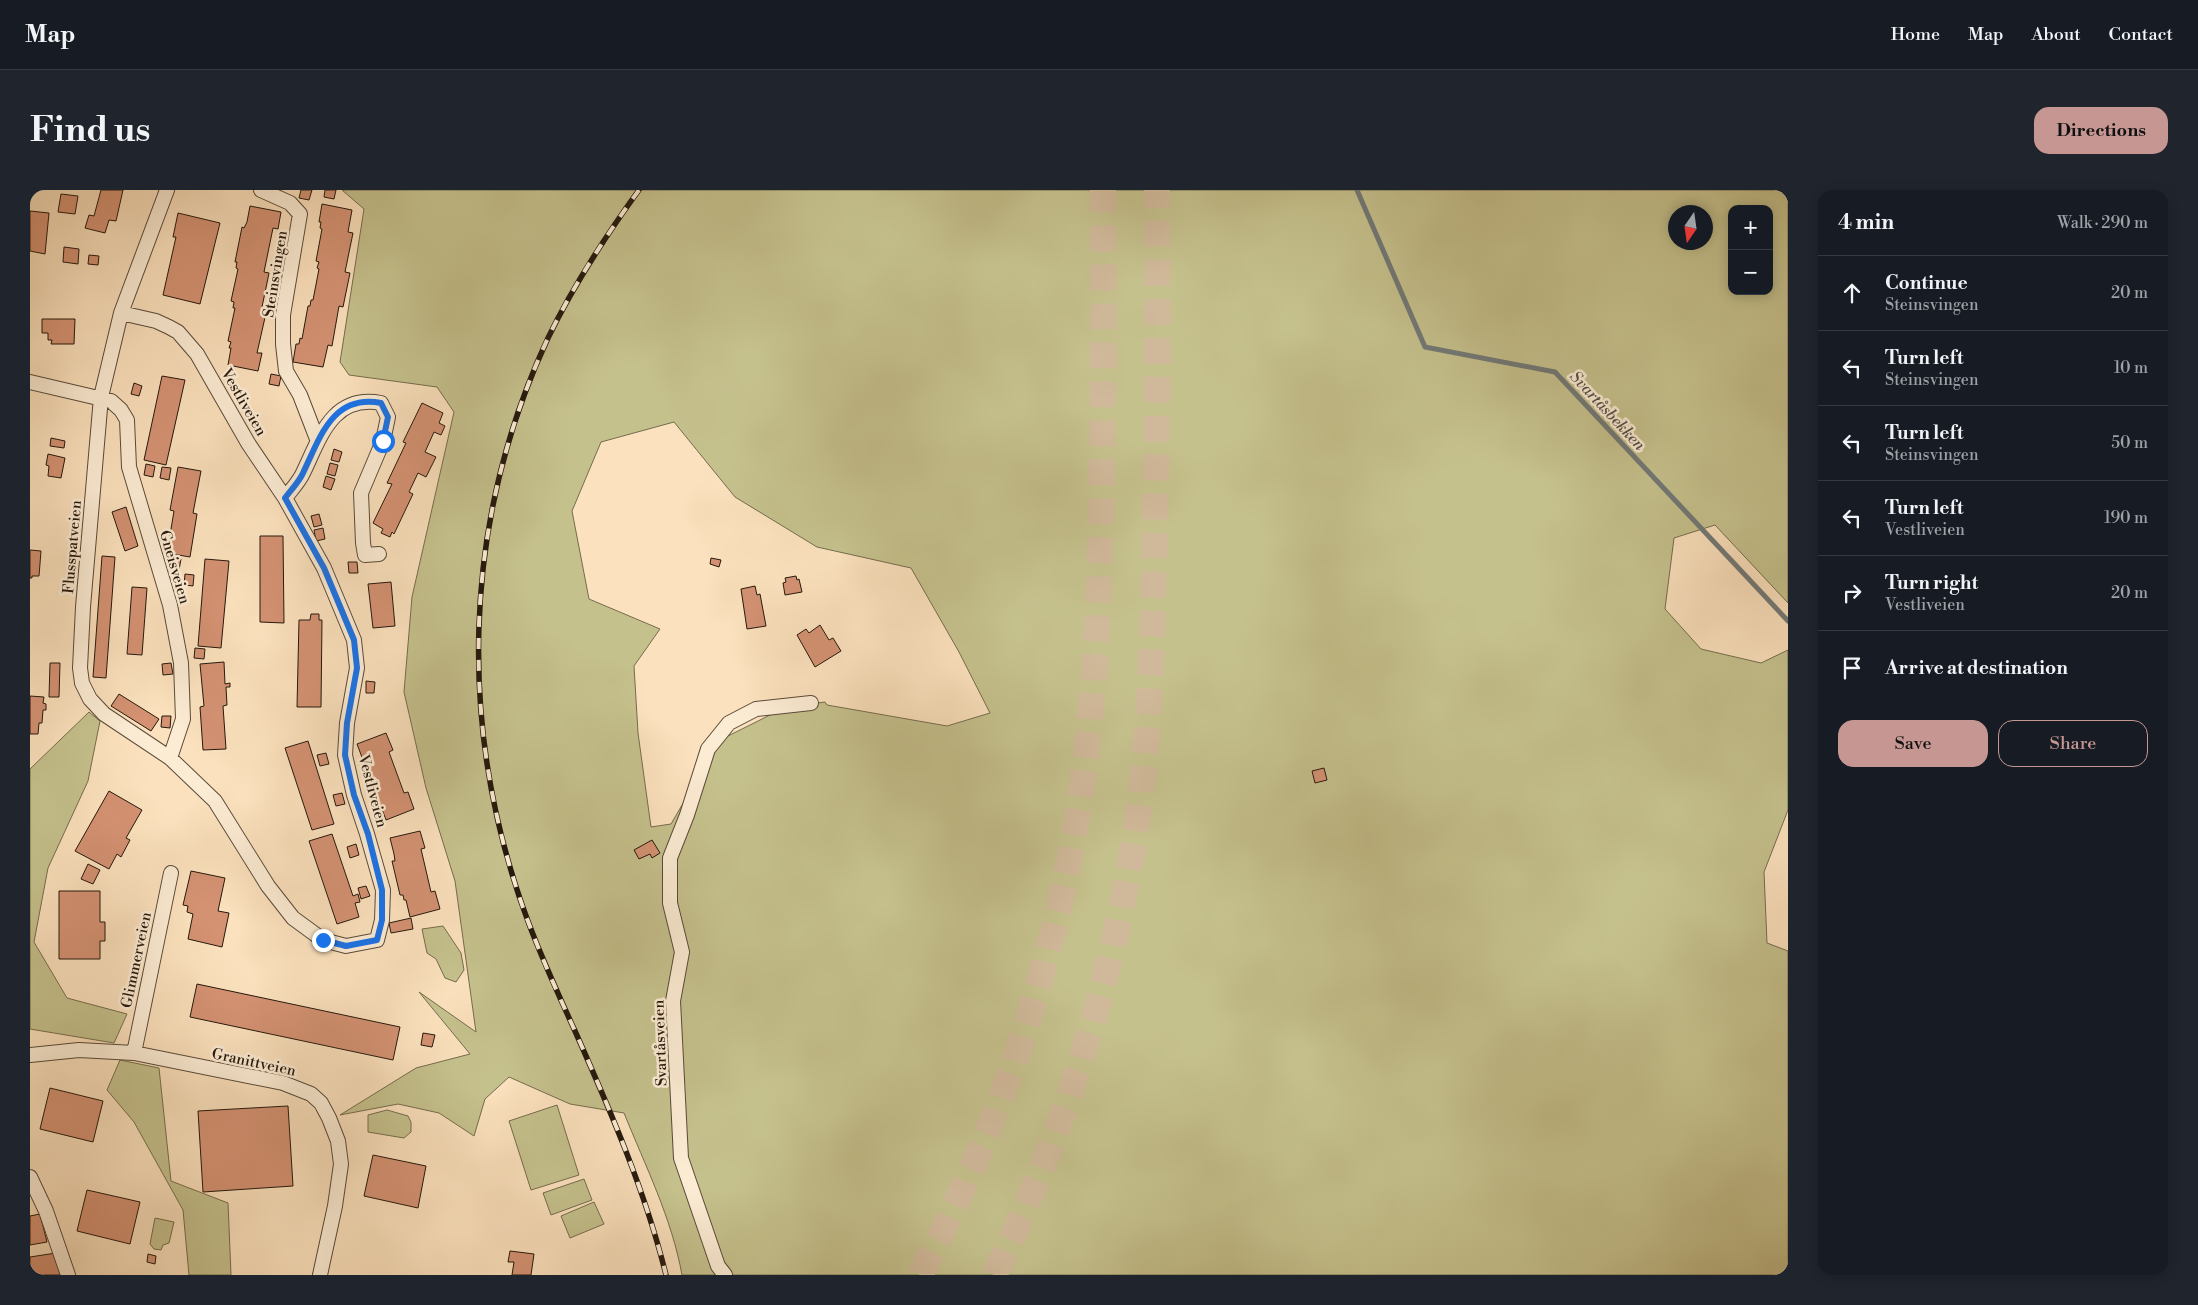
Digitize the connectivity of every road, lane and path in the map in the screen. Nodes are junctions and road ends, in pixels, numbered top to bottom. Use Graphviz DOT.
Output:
graph roads {
  1 [pos="167,190"];
  2 [pos="261,190"];
  3 [pos="121,314"];
  4 [pos="30,382"];
  5 [pos="101,397"];
  6 [pos="317,439"];
  7 [pos="285,498"];
  8 [pos="379,554"];
  9 [pos="90,699"];
  10 [pos="810,703"];
  11 [pos="170,758"];
  12 [pos="171,873"];
  13 [pos="134,1053"];
  14 [pos="30,1055"];
  15 [pos="30,1177"];
  16 [pos="68,1275"];
  17 [pos="320,1275"];
  18 [pos="725,1275"];
  1 -- 3 [label="street, Flusspatveien"];
  2 -- 6 [label="street, Steinsvingen"];
  3 -- 5 [label="street, Flusspatveien"];
  3 -- 7 [label="street, Vestliveien"];
  4 -- 5 [label="street"];
  5 -- 9 [label="street, Flusspatveien"];
  5 -- 11 [label="street, Gneisveien"];
  6 -- 7 [label="street"];
  6 -- 8 [label="street"];
  7 -- 11 [label="street, Vestliveien"];
  9 -- 11 [label="street, Vestliveien"];
  10 -- 18 [label="street, Svartåsveien"];
  12 -- 13 [label="street, Glimmerveien"];
  13 -- 14 [label="street, Granittveien"];
  13 -- 17 [label="street, Granittveien"];
  15 -- 16 [label="street"];
}
